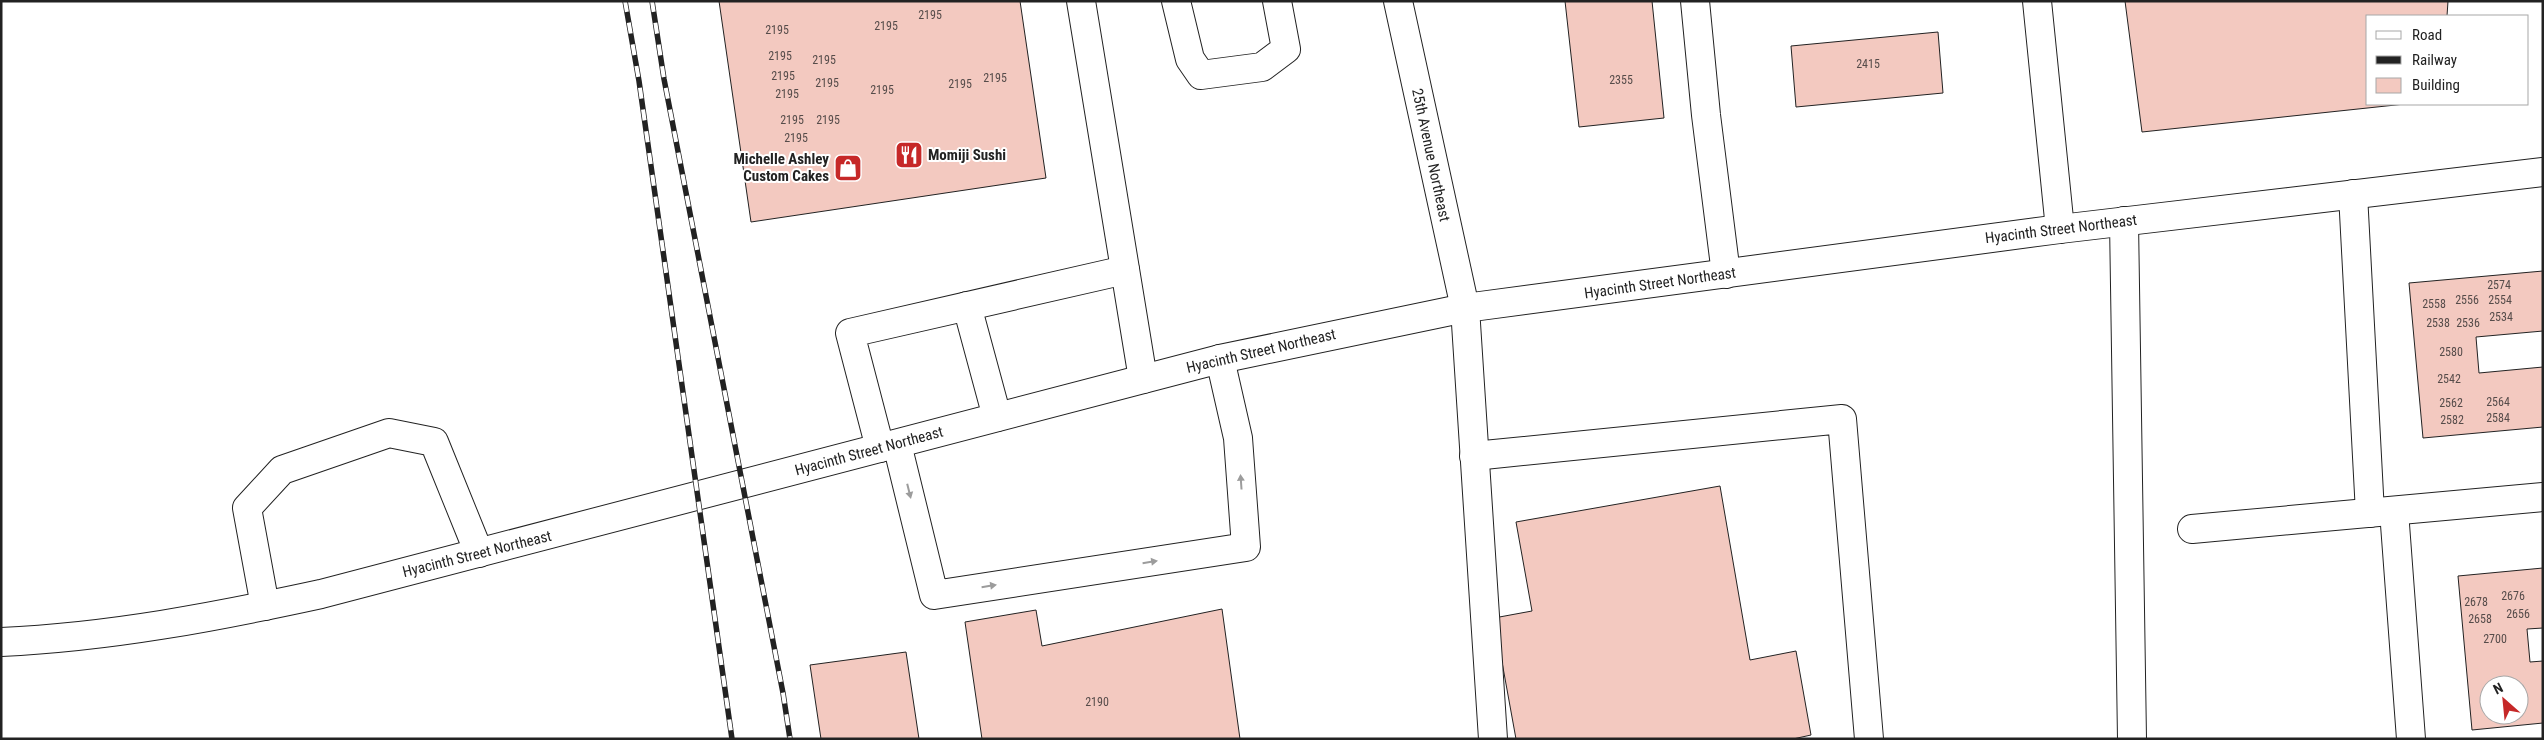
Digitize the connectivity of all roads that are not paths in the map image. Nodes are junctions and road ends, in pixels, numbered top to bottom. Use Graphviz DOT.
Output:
graph roads {
  1 [pos="1081,1"];
  2 [pos="1176,1"];
  3 [pos="1277,1"];
  4 [pos="1398,1"];
  5 [pos="1695,1"];
  6 [pos="2037,1"];
  7 [pos="2543,172"];
  8 [pos="2353,194"];
  9 [pos="2124,221"];
  10 [pos="2060,229"];
  11 [pos="1126,270"];
  12 [pos="1726,274"];
  13 [pos="967,306"];
  14 [pos="1465,308"];
  15 [pos="1220,359"];
  16 [pos="1143,379"];
  17 [pos="997,417"];
  18 [pos="889,446"];
  19 [pos="1474,456"];
  20 [pos="2543,497"];
  21 [pos="2382,512"];
  22 [pos="2192,528"];
  23 [pos="479,553"];
  24 [pos="265,606"];
  25 [pos="1,642"];
  26 [pos="1493,739"];
  27 [pos="1869,739"];
  28 [pos="2132,739"];
  29 [pos="2411,739"];
  1 -- 11 [label="main road"];
  2 -- 3 [label="main road"];
  4 -- 14 [label="main road, 25th Avenue Northeast"];
  5 -- 12 [label="main road"];
  6 -- 10 [label="main road"];
  7 -- 8 [label="main road, Hyacinth Street Northeast"];
  8 -- 9 [label="main road, Hyacinth Street Northeast"];
  8 -- 21 [label="main road"];
  9 -- 10 [label="main road, Hyacinth Street Northeast"];
  9 -- 28 [label="main road"];
  10 -- 12 [label="main road, Hyacinth Street Northeast"];
  11 -- 13 [label="main road"];
  11 -- 16 [label="main road"];
  12 -- 14 [label="main road, Hyacinth Street Northeast"];
  13 -- 17 [label="main road"];
  13 -- 18 [label="main road"];
  14 -- 15 [label="main road, Hyacinth Street Northeast"];
  14 -- 19 [label="main road, 25th Avenue Northeast"];
  15 -- 16 [label="main road, Hyacinth Street Northeast"];
  18 -- 15 [label="main road, one-way"];
  16 -- 17 [label="main road, Hyacinth Street Northeast"];
  17 -- 18 [label="main road, Hyacinth Street Northeast"];
  18 -- 23 [label="main road, Hyacinth Street Northeast"];
  19 -- 26 [label="main road, 25th Avenue Northeast"];
  19 -- 27 [label="main road"];
  20 -- 21 [label="main road"];
  21 -- 22 [label="main road"];
  21 -- 29 [label="main road"];
  23 -- 24 [label="main road, Hyacinth Street Northeast"];
  23 -- 24 [label="main road"];
  24 -- 25 [label="main road, Hyacinth Street Northeast"];
}
